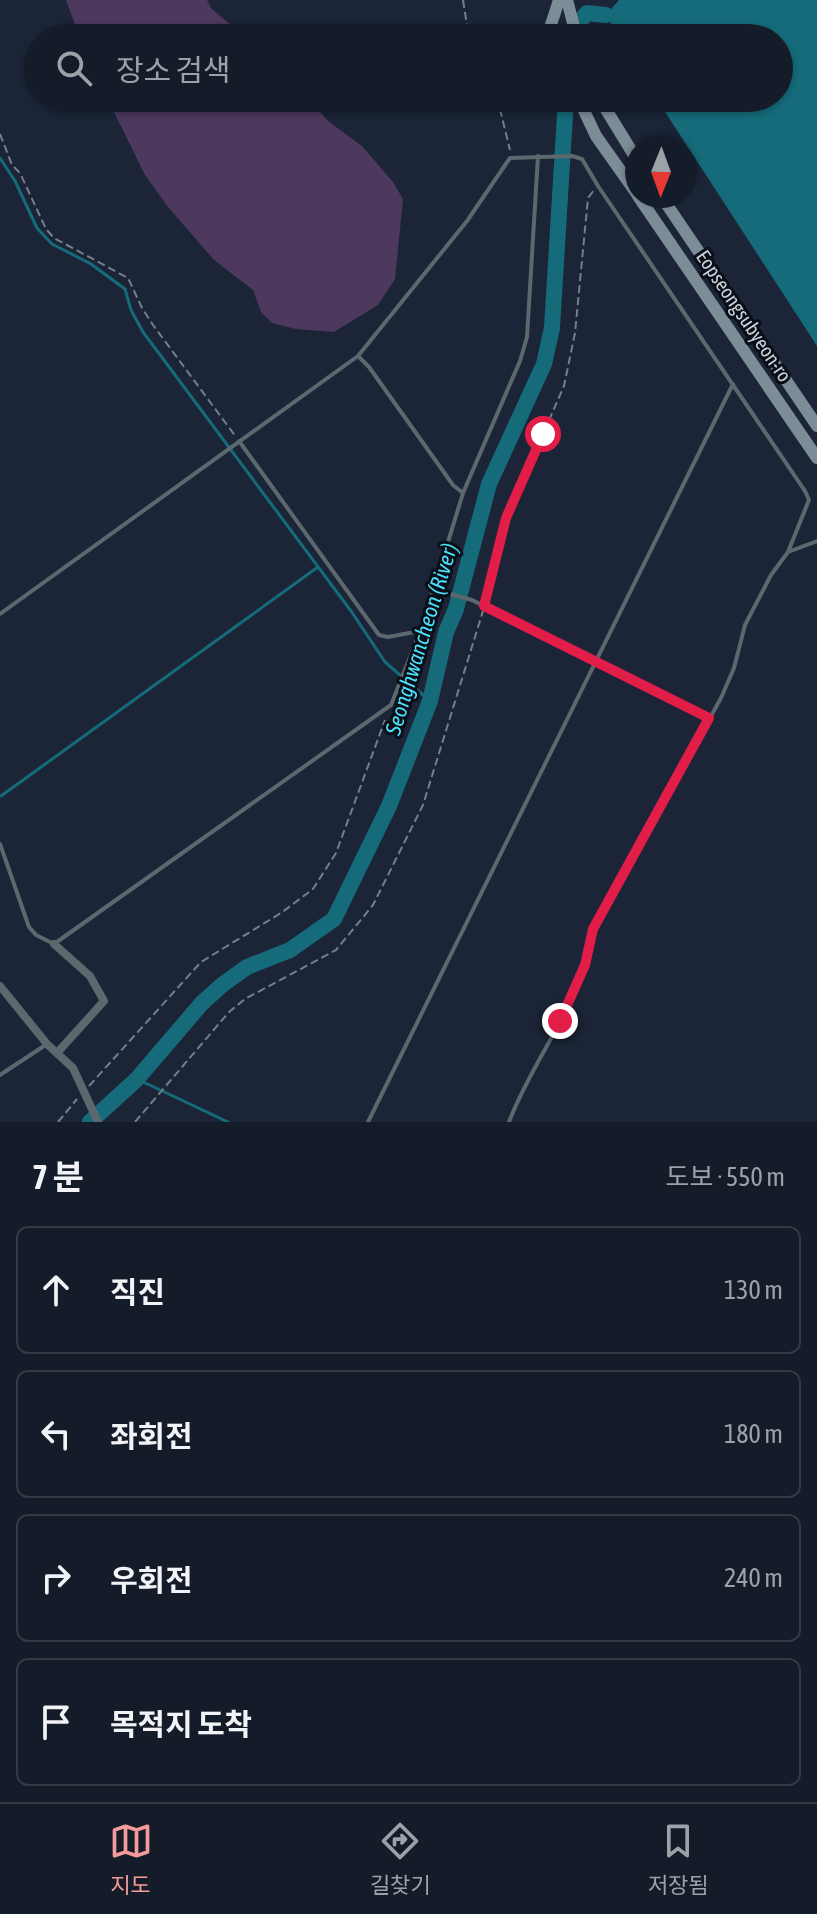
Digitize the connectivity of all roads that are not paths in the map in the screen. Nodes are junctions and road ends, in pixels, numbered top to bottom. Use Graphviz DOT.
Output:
graph roads {
  1 [pos="559,0"];
  2 [pos="567,0"];
  3 [pos="551,24"];
  4 [pos="573,24"];
  5 [pos="584,112"];
  6 [pos="608,112"];
  7 [pos="625,140"];
  8 [pos="538,156"];
  9 [pos="625,177"];
  10 [pos="647,208"];
  11 [pos="669,208"];
  12 [pos="358,356"];
  13 [pos="733,384"];
  14 [pos="817,426"];
  15 [pos="237,443"];
  16 [pos="817,458"];
  17 [pos="463,493"];
  18 [pos="817,541"];
  19 [pos="788,552"];
  20 [pos="432,589"];
  21 [pos="0,614"];
  22 [pos="420,631"];
  23 [pos="595,660"];
  24 [pos="709,718"];
  25 [pos="0,844"];
  26 [pos="54,944"];
  27 [pos="0,986"];
  28 [pos="47,1044"];
  29 [pos="57,1053"];
  30 [pos="0,1075"];
  31 [pos="98,1122"];
  32 [pos="368,1122"];
  33 [pos="509,1122"];
  1 -- 3 [label="main road"];
  2 -- 4 [label="main road"];
  5 -- 9 [label="main road, Eopseongsubyeon-ro"];
  6 -- 7 [label="main road"];
  8 -- 12 [label="lane"];
  8 -- 13 [label="lane"];
  8 -- 17 [label="lane"];
  10 -- 16 [label="main road, Eopseongsubyeon-ro"];
  11 -- 14 [label="main road, Eopseongsubyeon-ro"];
  12 -- 15 [label="lane"];
  12 -- 17 [label="lane"];
  13 -- 19 [label="lane"];
  13 -- 23 [label="lane"];
  15 -- 21 [label="lane"];
  15 -- 22 [label="lane"];
  17 -- 20 [label="lane"];
  18 -- 19 [label="lane"];
  19 -- 24 [label="lane"];
  20 -- 22 [label="lane"];
  20 -- 23 [label="lane"];
  22 -- 26 [label="lane"];
  23 -- 24 [label="lane"];
  23 -- 32 [label="lane"];
  24 -- 33 [label="lane"];
  25 -- 26 [label="lane"];
  26 -- 29 [label="street"];
  27 -- 28 [label="street"];
  28 -- 29 [label="street"];
  28 -- 30 [label="lane"];
  29 -- 31 [label="street"];
}
